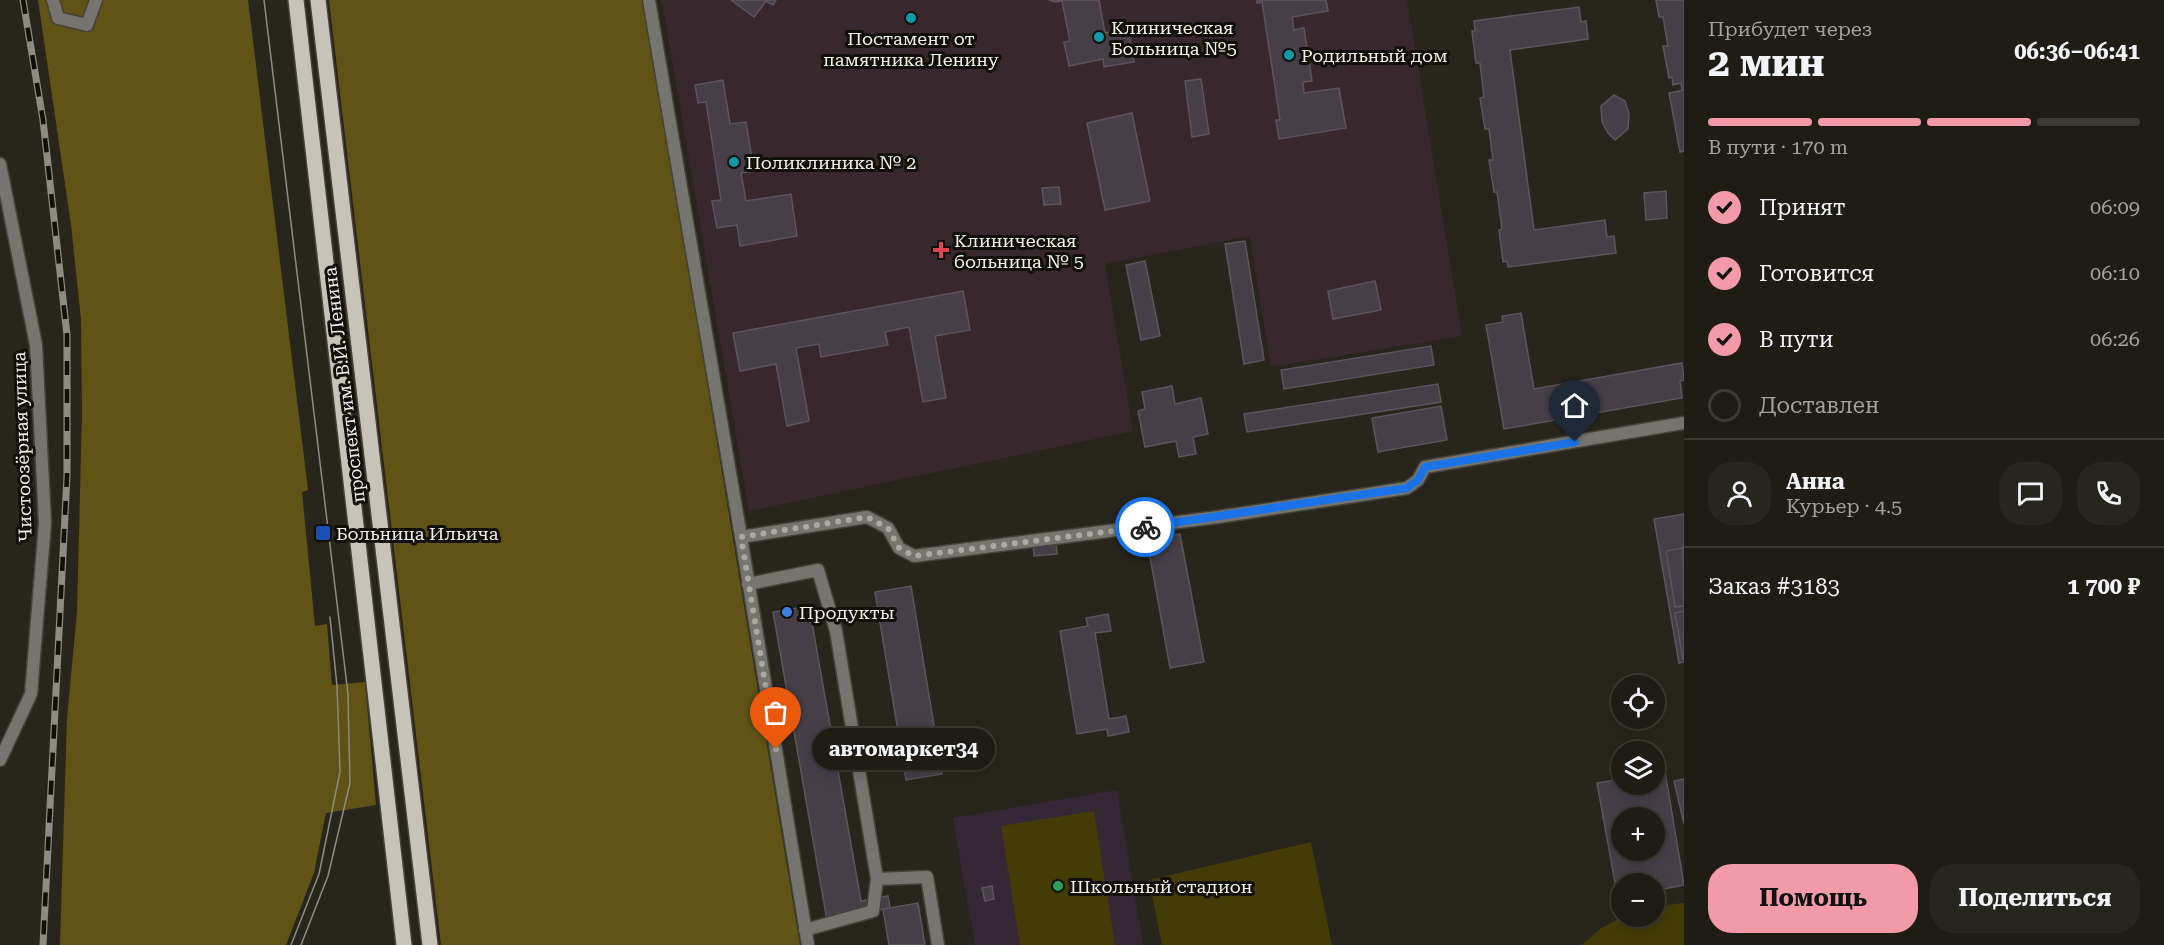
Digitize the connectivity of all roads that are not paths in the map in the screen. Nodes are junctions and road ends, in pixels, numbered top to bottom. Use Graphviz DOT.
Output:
graph roads {
  1 [pos="53,0"];
  2 [pos="96,0"];
  3 [pos="296,0"];
  4 [pos="318,0"];
  5 [pos="649,0"];
  6 [pos="0,164"];
  7 [pos="1684,423"];
  8 [pos="741,537"];
  9 [pos="748,584"];
  10 [pos="0,760"];
  11 [pos="877,879"];
  12 [pos="805,930"];
  13 [pos="404,945"];
  14 [pos="430,945"];
  15 [pos="808,945"];
  16 [pos="938,945"];
  1 -- 2 [label="street"];
  3 -- 13 [label="main road, проспект им. В.И. Ленина"];
  4 -- 14 [label="main road, проспект им. В.И. Ленина"];
  5 -- 8 [label="street"];
  6 -- 10 [label="street, Чистоозёрная улица"];
  7 -- 8 [label="street"];
  8 -- 9 [label="street"];
  9 -- 11 [label="street"];
  9 -- 12 [label="street"];
  11 -- 12 [label="street"];
  11 -- 16 [label="street"];
  12 -- 15 [label="street"];
}
